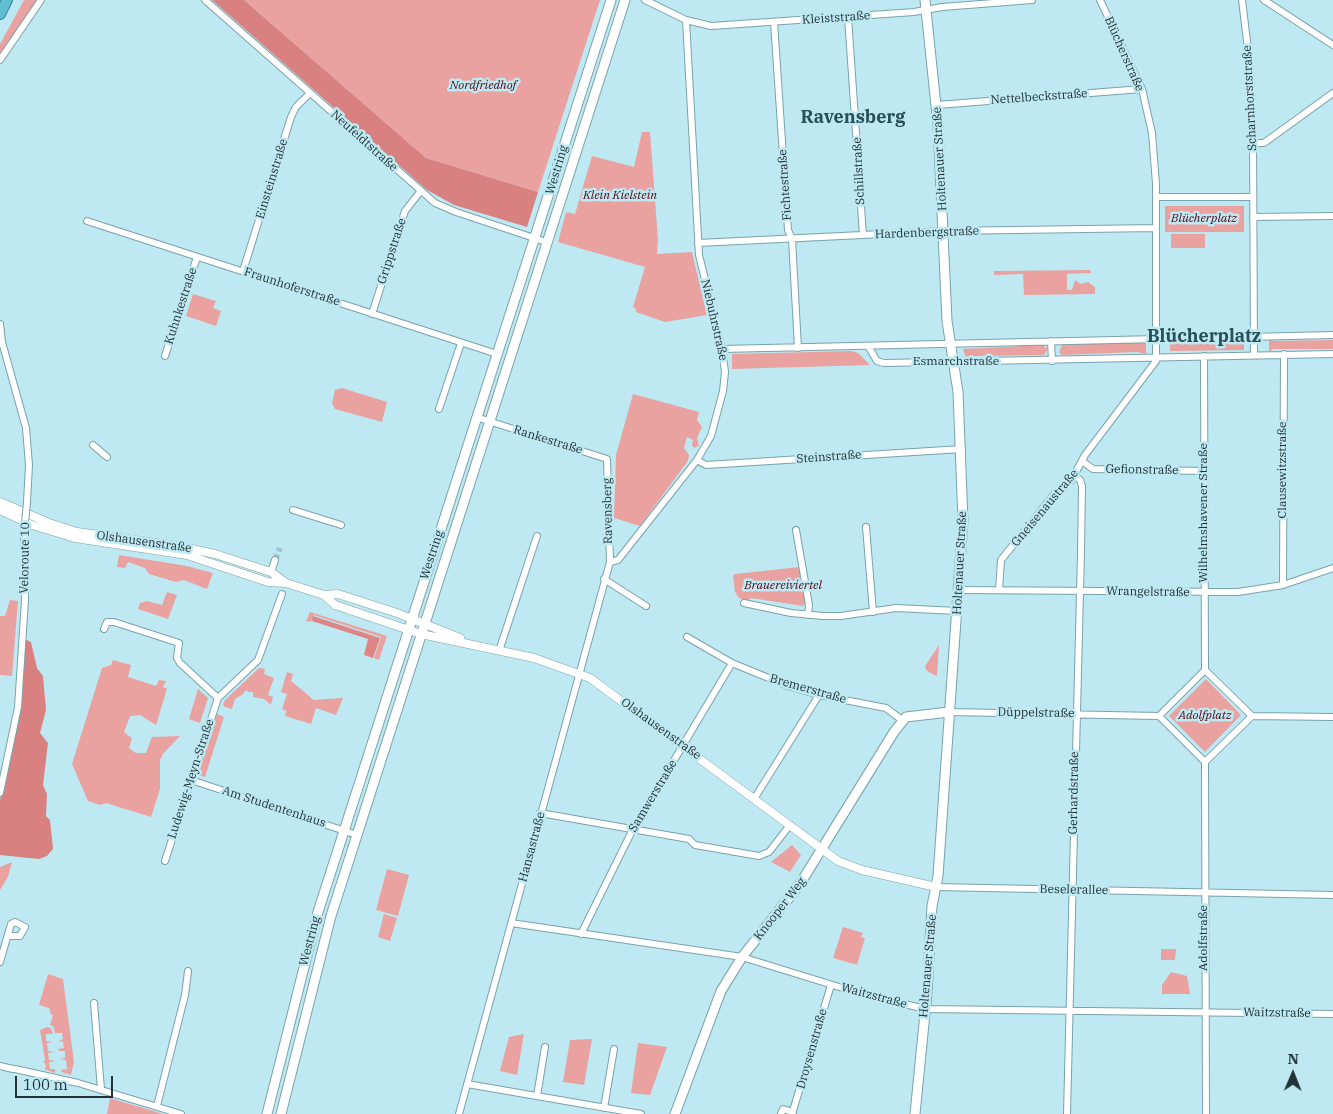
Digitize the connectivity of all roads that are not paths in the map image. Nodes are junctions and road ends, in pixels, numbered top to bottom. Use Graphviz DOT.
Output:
graph roads {
  1 [pos="7,0"];
  2 [pos="42,0"];
  3 [pos="205,0"];
  4 [pos="611,0"];
  5 [pos="625,0"];
  6 [pos="645,0"];
  7 [pos="925,0"];
  8 [pos="931,0"];
  9 [pos="1032,0"];
  10 [pos="1100,0"];
  11 [pos="1242,0"];
  12 [pos="1264,0"];
  13 [pos="928,11"];
  14 [pos="0,14"];
  15 [pos="848,17"];
  16 [pos="686,20"];
  17 [pos="774,22"];
  18 [pos="1333,45"];
  19 [pos="0,60"];
  20 [pos="1142,89"];
  21 [pos="310,93"];
  22 [pos="1333,93"];
  23 [pos="937,105"];
  24 [pos="1253,143"];
  25 [pos="420,192"];
  26 [pos="1156,197"];
  27 [pos="1253,197"];
  28 [pos="1333,216"];
  29 [pos="1253,217"];
  30 [pos="87,221"];
  31 [pos="1156,228"];
  32 [pos="944,231"];
  33 [pos="863,236"];
  34 [pos="535,238"];
  35 [pos="792,239"];
  36 [pos="546,242"];
  37 [pos="698,243"];
  38 [pos="197,256"];
  39 [pos="243,271"];
  40 [pos="372,314"];
  41 [pos="0,324"];
  42 [pos="1333,335"];
  43 [pos="1254,336"];
  44 [pos="1156,339"];
  45 [pos="1051,340"];
  46 [pos="461,343"];
  47 [pos="950,344"];
  48 [pos="868,346"];
  49 [pos="798,348"];
  50 [pos="722,349"];
  51 [pos="497,354"];
  52 [pos="1284,354"];
  53 [pos="1333,354"];
  54 [pos="1254,355"];
  55 [pos="165,356"];
  56 [pos="1204,356"];
  57 [pos="1157,357"];
  58 [pos="1052,361"];
  59 [pos="953,363"];
  60 [pos="439,409"];
  61 [pos="476,417"];
  62 [pos="489,421"];
  63 [pos="93,445"];
  64 [pos="962,449"];
  65 [pos="107,457"];
  66 [pos="607,459"];
  67 [pos="696,460"];
  68 [pos="1082,460"];
  69 [pos="1204,471"];
  70 [pos="1074,475"];
  71 [pos="453,489"];
  72 [pos="466,493"];
  73 [pos="0,502"];
  74 [pos="0,510"];
  75 [pos="293,510"];
  76 [pos="341,525"];
  77 [pos="866,528"];
  78 [pos="796,530"];
  79 [pos="537,536"];
  80 [pos="275,560"];
  81 [pos="610,562"];
  82 [pos="1333,568"];
  83 [pos="271,572"];
  84 [pos="604,579"];
  85 [pos="286,583"];
  86 [pos="1283,585"];
  87 [pos="960,590"];
  88 [pos="999,590"];
  89 [pos="1079,591"];
  90 [pos="1204,592"];
  91 [pos="324,595"];
  92 [pos="744,603"];
  93 [pos="646,606"];
  94 [pos="958,611"];
  95 [pos="873,612"];
  96 [pos="808,615"];
  97 [pos="411,619"];
  98 [pos="424,624"];
  99 [pos="104,629"];
  100 [pos="408,630"];
  101 [pos="421,634"];
  102 [pos="687,637"];
  103 [pos="480,646"];
  104 [pos="499,651"];
  105 [pos="732,663"];
  106 [pos="1205,670"];
  107 [pos="579,674"];
  108 [pos="819,695"];
  109 [pos="218,698"];
  110 [pos="1076,714"];
  111 [pos="949,715"];
  112 [pos="1159,716"];
  113 [pos="1252,716"];
  114 [pos="908,717"];
  115 [pos="1333,717"];
  116 [pos="684,746"];
  117 [pos="1205,762"];
  118 [pos="191,780"];
  119 [pos="0,793"];
  120 [pos="754,798"];
  121 [pos="540,813"];
  122 [pos="790,825"];
  123 [pos="633,830"];
  124 [pos="344,831"];
  125 [pos="357,835"];
  126 [pos="822,851"];
  127 [pos="165,861"];
  128 [pos="936,887"];
  129 [pos="1071,890"];
  130 [pos="1204,892"];
  131 [pos="1333,895"];
  132 [pos="511,924"];
  133 [pos="581,934"];
  134 [pos="8,936"];
  135 [pos="742,957"];
  136 [pos="0,962"];
  137 [pos="188,971"];
  138 [pos="831,985"];
  139 [pos="94,1003"];
  140 [pos="925,1009"];
  141 [pos="1069,1010"];
  142 [pos="1205,1011"];
  143 [pos="1333,1014"];
  144 [pos="545,1047"];
  145 [pos="614,1050"];
  146 [pos="0,1066"];
  147 [pos="467,1084"];
  148 [pos="102,1089"];
  149 [pos="537,1096"];
  150 [pos="157,1106"];
  151 [pos="604,1108"];
  152 [pos="792,1113"];
  153 [pos="181,1114"];
  154 [pos="267,1114"];
  155 [pos="281,1114"];
  156 [pos="459,1114"];
  157 [pos="642,1114"];
  158 [pos="675,1114"];
  159 [pos="781,1114"];
  160 [pos="915,1114"];
  161 [pos="1067,1114"];
  162 [pos="1206,1114"];
  1 -- 14 [label="highway"];
  2 -- 19 [label="street"];
  3 -- 21 [label="street, Neufeldtstraße"];
  4 -- 34 [label="main road, Westring"];
  5 -- 36 [label="main road, Westring"];
  6 -- 16 [label="street, Kleiststraße"];
  7 -- 13 [label="main road, Holtenauer Straße"];
  8 -- 13 [label="main road, Holtenauer Straße"];
  9 -- 13 [label="street, Kleiststraße"];
  10 -- 20 [label="street, Blücherstraße"];
  11 -- 24 [label="street, Scharnhorststraße"];
  12 -- 18 [label="street"];
  13 -- 15 [label="street, Kleiststraße"];
  13 -- 23 [label="main road, Holtenauer Straße"];
  15 -- 17 [label="street, Kleiststraße"];
  15 -- 33 [label="street, Schillstraße"];
  16 -- 17 [label="street, Kleiststraße"];
  16 -- 37 [label="street, Niebuhrstraße"];
  17 -- 35 [label="street, Fichtestraße"];
  20 -- 23 [label="street, Nettelbeckstraße"];
  20 -- 26 [label="street, Blücherstraße"];
  21 -- 25 [label="street, Neufeldtstraße"];
  21 -- 39 [label="street, Einsteinstraße"];
  22 -- 24 [label="street"];
  23 -- 32 [label="main road, Holtenauer Straße"];
  24 -- 27 [label="street, Scharnhorststraße"];
  25 -- 34 [label="street, Neufeldtstraße"];
  25 -- 40 [label="street, Grippstraße"];
  26 -- 27 [label="street"];
  26 -- 31 [label="street"];
  27 -- 29 [label="street"];
  28 -- 29 [label="street"];
  29 -- 43 [label="street"];
  30 -- 38 [label="street, Fraunhoferstraße"];
  31 -- 32 [label="street, Hardenbergstraße"];
  31 -- 44 [label="street"];
  32 -- 33 [label="street, Hardenbergstraße"];
  32 -- 47 [label="main road, Holtenauer Straße"];
  33 -- 35 [label="street, Hardenbergstraße"];
  34 -- 36 [label="street, Neufeldtstraße"];
  34 -- 51 [label="main road, Westring"];
  35 -- 37 [label="street, Hardenbergstraße"];
  35 -- 49 [label="street, Fichtestraße"];
  36 -- 62 [label="main road, Westring"];
  37 -- 50 [label="street, Niebuhrstraße"];
  38 -- 39 [label="street, Fraunhoferstraße"];
  38 -- 55 [label="street, Kuhnkestraße"];
  39 -- 40 [label="street, Fraunhoferstraße"];
  40 -- 46 [label="street, Fraunhoferstraße"];
  41 -- 119 [label="street, Veloroute 10, bridge"];
  42 -- 43 [label="street, Esmarchstraße"];
  43 -- 44 [label="street, Esmarchstraße"];
  43 -- 54 [label="street"];
  44 -- 45 [label="street, Esmarchstraße"];
  44 -- 57 [label="street"];
  45 -- 47 [label="street, Esmarchstraße"];
  45 -- 58 [label="street"];
  46 -- 51 [label="street, Fraunhoferstraße"];
  46 -- 60 [label="street"];
  47 -- 48 [label="street, Esmarchstraße"];
  47 -- 59 [label="main road, Holtenauer Straße"];
  48 -- 49 [label="street, Esmarchstraße"];
  48 -- 59 [label="street, Esmarchstraße"];
  49 -- 50 [label="street, Esmarchstraße"];
  50 -- 67 [label="street, Niebuhrstraße"];
  51 -- 61 [label="main road, Westring"];
  52 -- 53 [label="street, Esmarchstraße"];
  52 -- 54 [label="street, Esmarchstraße"];
  52 -- 86 [label="street, Clausewitzstraße"];
  54 -- 56 [label="street, Esmarchstraße"];
  56 -- 57 [label="street, Esmarchstraße"];
  56 -- 69 [label="street, Wilhelmshavener Straße"];
  57 -- 58 [label="street, Esmarchstraße"];
  57 -- 68 [label="street, Gneisenaustraße"];
  58 -- 59 [label="street, Esmarchstraße"];
  59 -- 64 [label="main road, Holtenauer Straße"];
  61 -- 62 [label="street, Rankestraße"];
  61 -- 71 [label="main road, Westring"];
  62 -- 66 [label="street, Rankestraße"];
  62 -- 72 [label="main road, Westring"];
  63 -- 65 [label="street"];
  64 -- 67 [label="street, Steinstraße"];
  64 -- 87 [label="main road, Holtenauer Straße"];
  66 -- 81 [label="street, Ravensberg"];
  67 -- 81 [label="street, Niebuhrstraße"];
  68 -- 69 [label="street, Gefionstraße"];
  68 -- 70 [label="street, Gneisenaustraße"];
  69 -- 90 [label="street, Wilhelmshavener Straße"];
  70 -- 88 [label="street, Gneisenaustraße"];
  70 -- 89 [label="street, Gerhardstraße"];
  71 -- 72 [label="street"];
  71 -- 97 [label="main road, Westring"];
  72 -- 98 [label="main road, Westring"];
  73 -- 83 [label="street, Olshausenstraße"];
  74 -- 85 [label="street, Olshausenstraße"];
  75 -- 76 [label="street"];
  77 -- 95 [label="street"];
  78 -- 96 [label="street"];
  79 -- 104 [label="street"];
  80 -- 83 [label="street"];
  81 -- 84 [label="street"];
  82 -- 86 [label="street, Wrangelstraße"];
  83 -- 85 [label="street, Olshausenstraße"];
  84 -- 93 [label="street"];
  84 -- 107 [label="street, Hansastraße"];
  85 -- 91 [label="street, Olshausenstraße"];
  85 -- 109 [label="street"];
  86 -- 90 [label="street, Wrangelstraße"];
  87 -- 88 [label="street, Wrangelstraße"];
  87 -- 94 [label="main road, Holtenauer Straße"];
  88 -- 89 [label="street, Wrangelstraße"];
  89 -- 90 [label="street, Wrangelstraße"];
  89 -- 110 [label="street, Gerhardstraße"];
  90 -- 106 [label="street, Wilhelmshavener Straße"];
  91 -- 97 [label="street, Olshausenstraße"];
  91 -- 100 [label="street, Olshausenstraße"];
  92 -- 96 [label="street"];
  94 -- 95 [label="street"];
  94 -- 111 [label="main road, Holtenauer Straße"];
  95 -- 96 [label="street"];
  97 -- 98 [label="street, Olshausenstraße"];
  97 -- 100 [label="main road, Westring"];
  98 -- 101 [label="main road, Westring"];
  98 -- 103 [label="street, Olshausenstraße"];
  99 -- 109 [label="street"];
  100 -- 101 [label="street, Olshausenstraße"];
  100 -- 124 [label="main road, Westring"];
  101 -- 103 [label="street, Olshausenstraße"];
  101 -- 125 [label="main road, Westring"];
  102 -- 105 [label="street, Bremerstraße"];
  103 -- 104 [label="street, Olshausenstraße"];
  104 -- 107 [label="street, Olshausenstraße"];
  105 -- 108 [label="street, Bremerstraße"];
  105 -- 116 [label="street, Samwerstraße"];
  106 -- 112 [label="street"];
  106 -- 113 [label="street"];
  107 -- 116 [label="street, Olshausenstraße"];
  107 -- 121 [label="street, Hansastraße"];
  108 -- 114 [label="street, Bremerstraße"];
  108 -- 120 [label="street"];
  109 -- 118 [label="street, Ludewig-Meyn-Straße"];
  110 -- 111 [label="street, Düppelstraße"];
  110 -- 112 [label="street, Düppelstraße"];
  110 -- 129 [label="street, Gerhardstraße"];
  111 -- 114 [label="main road, Düppelstraße"];
  111 -- 128 [label="main road, Holtenauer Straße"];
  112 -- 117 [label="street"];
  113 -- 115 [label="street"];
  113 -- 117 [label="street"];
  114 -- 126 [label="main road, Knooper Weg"];
  116 -- 120 [label="street, Olshausenstraße"];
  116 -- 123 [label="street, Samwerstraße"];
  117 -- 130 [label="street, Adolfstraße"];
  118 -- 124 [label="street, Am Studentenhaus"];
  118 -- 127 [label="street, Ludewig-Meyn-Straße"];
  120 -- 122 [label="street, Olshausenstraße"];
  121 -- 123 [label="street"];
  121 -- 132 [label="street, Hansastraße"];
  122 -- 123 [label="street"];
  122 -- 126 [label="street, Olshausenstraße"];
  123 -- 133 [label="street, Samwerstraße"];
  124 -- 125 [label="street, Am Studentenhaus"];
  124 -- 154 [label="main road, Westring"];
  125 -- 155 [label="main road, Westring"];
  126 -- 128 [label="street, Beselerallee"];
  126 -- 135 [label="main road, Knooper Weg"];
  128 -- 129 [label="street, Beselerallee"];
  128 -- 140 [label="main road, Holtenauer Straße"];
  129 -- 130 [label="street, Beselerallee"];
  129 -- 141 [label="street, Gerhardstraße"];
  130 -- 131 [label="street, Beselerallee"];
  130 -- 142 [label="street, Adolfstraße"];
  132 -- 133 [label="street, Waitzstraße"];
  132 -- 147 [label="street, Hansastraße"];
  133 -- 135 [label="street, Waitzstraße"];
  134 -- 136 [label="street"];
  135 -- 138 [label="street, Waitzstraße"];
  135 -- 158 [label="main road, Knooper Weg"];
  137 -- 150 [label="street"];
  138 -- 140 [label="street, Waitzstraße"];
  138 -- 152 [label="street, Droysenstraße"];
  139 -- 148 [label="street"];
  140 -- 141 [label="street, Waitzstraße"];
  140 -- 160 [label="main road, Holtenauer Straße"];
  141 -- 142 [label="street, Waitzstraße"];
  141 -- 161 [label="street, Gerhardstraße"];
  142 -- 143 [label="street, Waitzstraße"];
  142 -- 162 [label="street, Adolfstraße"];
  144 -- 149 [label="street"];
  145 -- 151 [label="street"];
  146 -- 148 [label="street"];
  147 -- 149 [label="street"];
  147 -- 156 [label="street, Hansastraße"];
  148 -- 150 [label="street"];
  149 -- 151 [label="street"];
  150 -- 153 [label="street"];
  151 -- 157 [label="street"];
  152 -- 159 [label="street, Droysenstraße"];
}
